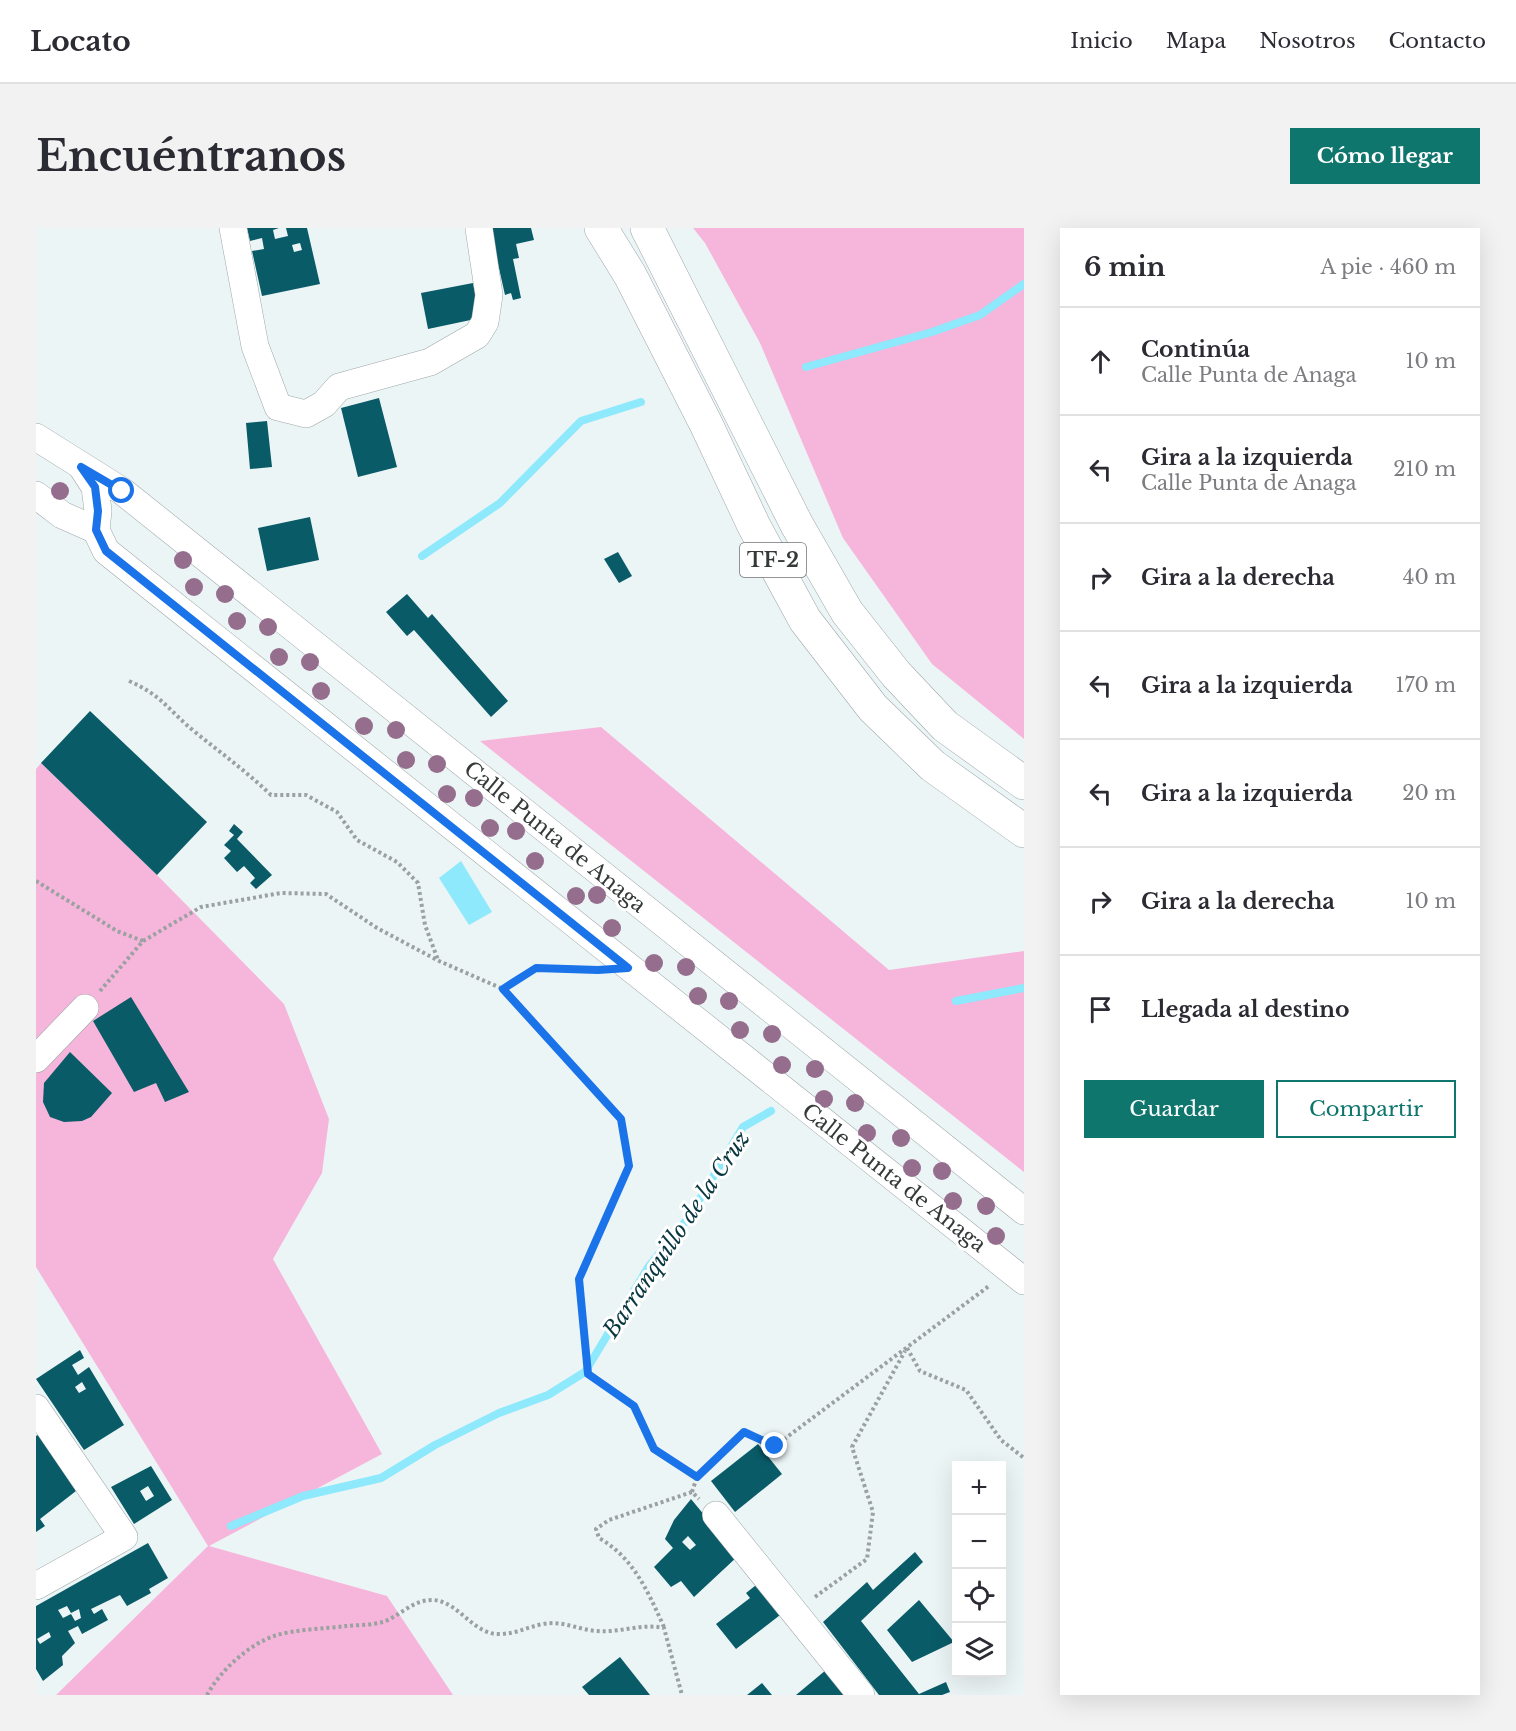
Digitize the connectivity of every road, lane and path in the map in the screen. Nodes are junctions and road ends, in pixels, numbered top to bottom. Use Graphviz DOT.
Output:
graph roads {
  1 [pos="233,228"];
  2 [pos="601,228"];
  3 [pos="647,228"];
  4 [pos="479,229"];
  5 [pos="36,437"];
  6 [pos="81,467"];
  7 [pos="36,495"];
  8 [pos="96,530"];
  9 [pos="129,681"];
  10 [pos="1024,783"];
  11 [pos="1024,831"];
  12 [pos="36,881"];
  13 [pos="143,941"];
  14 [pos="439,961"];
  15 [pos="628,968"];
  16 [pos="503,989"];
  17 [pos="86,1008"];
  18 [pos="36,1059"];
  19 [pos="1024,1211"];
  20 [pos="1017,1276"];
  21 [pos="907,1348"];
  22 [pos="36,1408"];
  23 [pos="1024,1458"];
  24 [pos="697,1477"];
  25 [pos="692,1492"];
  26 [pos="716,1515"];
  27 [pos="36,1585"];
  28 [pos="794,1612"];
  29 [pos="664,1628"];
  30 [pos="207,1695"];
  31 [pos="682,1695"];
  32 [pos="861,1695"];
  1 -- 4 [label="street"];
  2 -- 11 [label="highway, TF-2"];
  3 -- 10 [label="highway, TF-2"];
  5 -- 6 [label="street, Calle Punta de Anaga"];
  6 -- 8 [label="street, Calle Punta de Anaga"];
  6 -- 19 [label="street, Calle Punta de Anaga"];
  7 -- 8 [label="street"];
  8 -- 15 [label="street, Calle Punta de Anaga"];
  9 -- 14 [label="path"];
  12 -- 13 [label="path"];
  13 -- 14 [label="path"];
  13 -- 17 [label="path"];
  14 -- 16 [label="path"];
  15 -- 16 [label="path"];
  15 -- 20 [label="street, Calle Punta de Anaga"];
  16 -- 24 [label="path"];
  17 -- 18 [label="street"];
  20 -- 21 [label="path"];
  21 -- 23 [label="path"];
  21 -- 24 [label="path"];
  21 -- 28 [label="path"];
  22 -- 27 [label="street"];
  24 -- 25 [label="path"];
  25 -- 26 [label="path"];
  25 -- 29 [label="path"];
  26 -- 28 [label="street"];
  28 -- 32 [label="street"];
  29 -- 30 [label="path"];
  29 -- 31 [label="path"];
}
